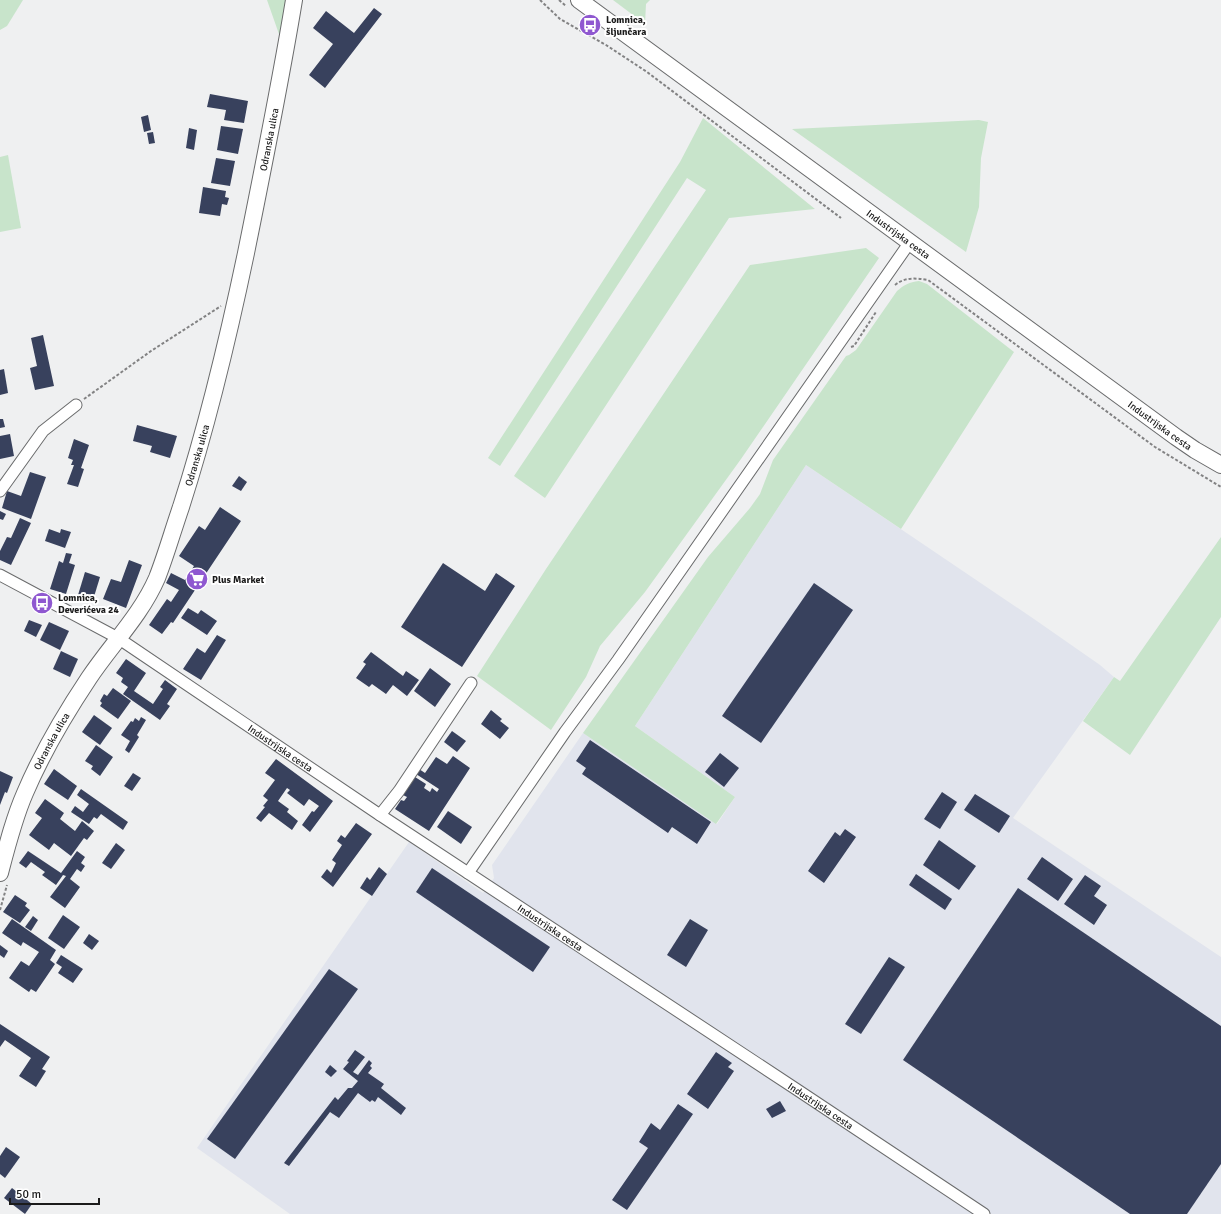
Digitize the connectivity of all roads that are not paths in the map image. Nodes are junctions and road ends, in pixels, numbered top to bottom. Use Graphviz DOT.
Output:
graph roads {
  1 [pos="294,0"];
  2 [pos="579,0"];
  3 [pos="910,242"];
  4 [pos="76,405"];
  5 [pos="1221,464"];
  6 [pos="0,491"];
  7 [pos="0,575"];
  8 [pos="118,638"];
  9 [pos="471,683"];
  10 [pos="380,815"];
  11 [pos="468,874"];
  12 [pos="4,879"];
  13 [pos="984,1214"];
  1 -- 8 [label="main road, Odranska ulica"];
  2 -- 3 [label="main road, Industrijska cesta"];
  3 -- 5 [label="main road, Industrijska cesta"];
  3 -- 11 [label="street"];
  4 -- 6 [label="street"];
  7 -- 8 [label="street, Industrijska cesta"];
  8 -- 10 [label="street, Industrijska cesta"];
  8 -- 12 [label="main road, Odranska ulica"];
  9 -- 10 [label="street"];
  10 -- 11 [label="street, Industrijska cesta"];
  11 -- 13 [label="street, Industrijska cesta"];
}
